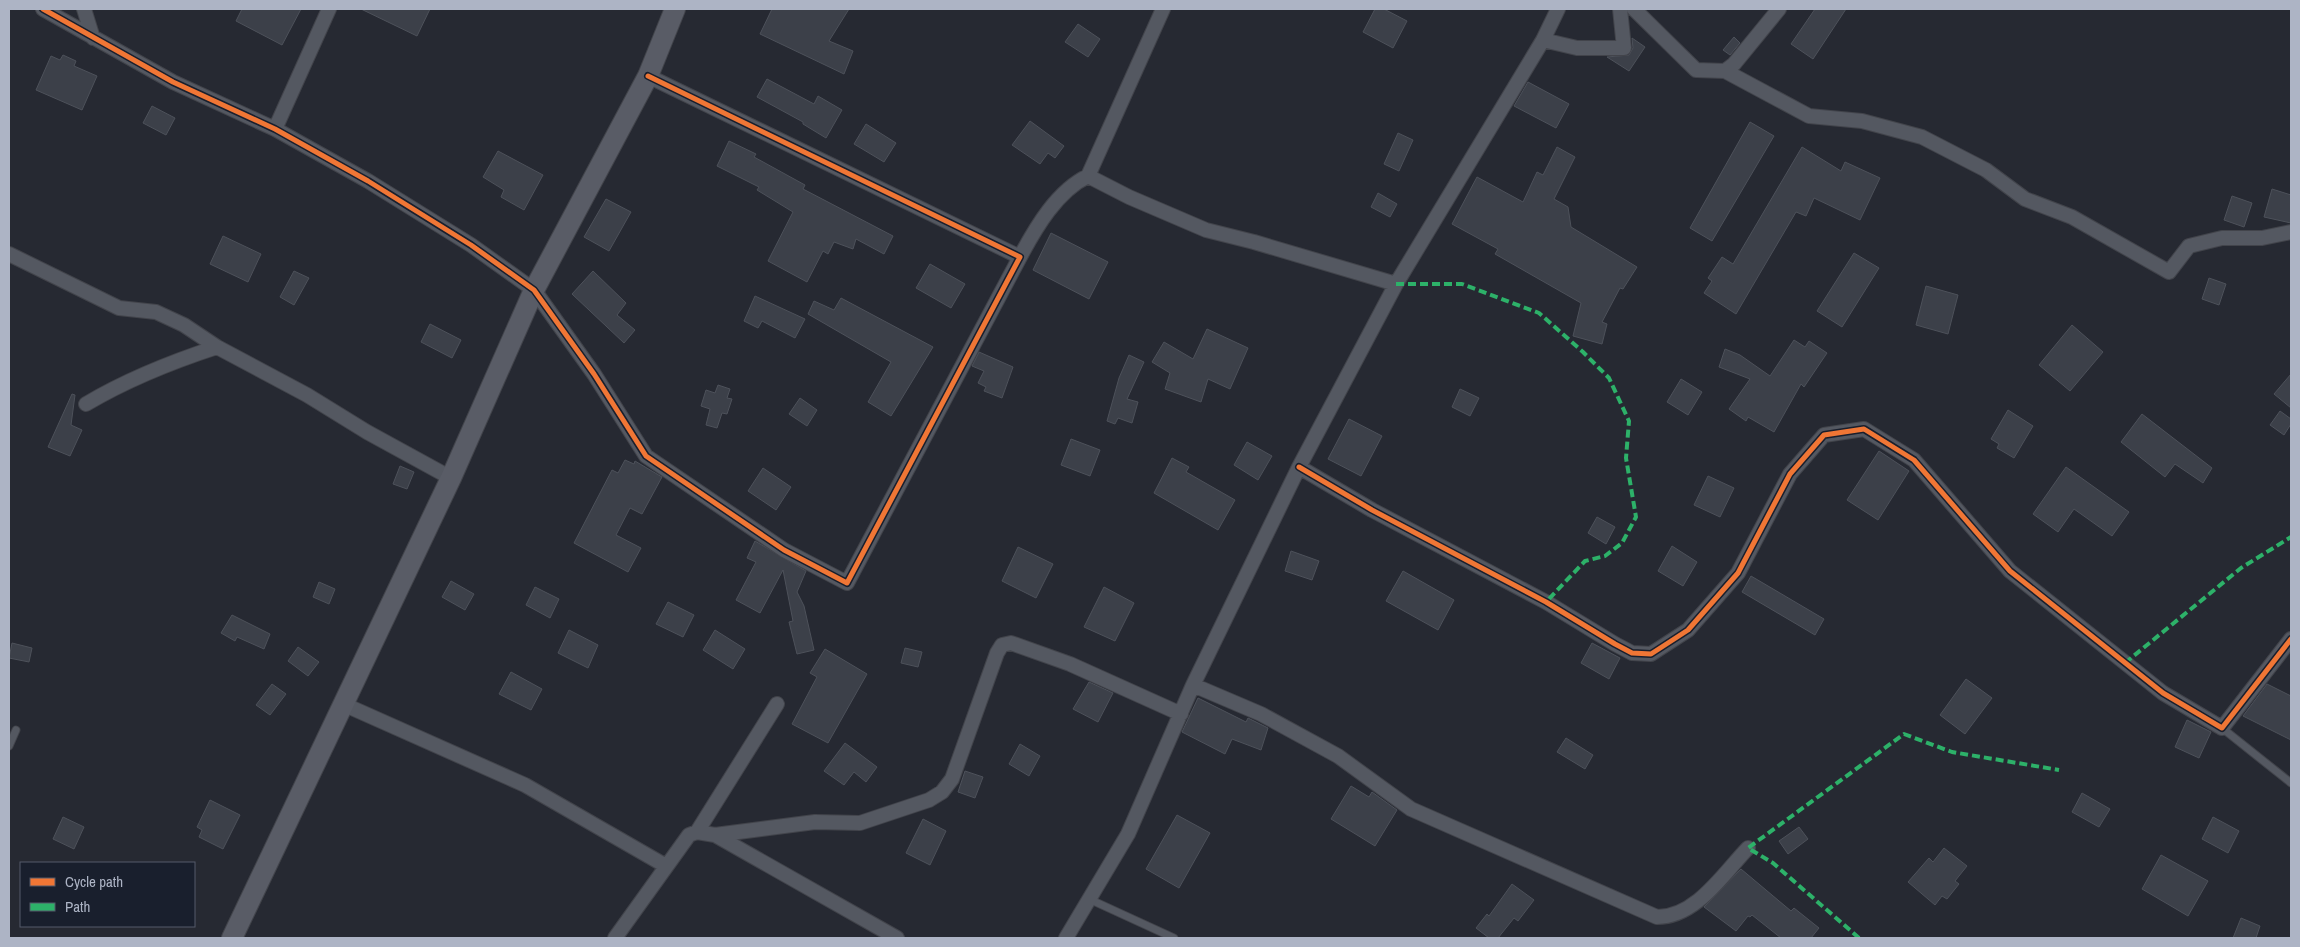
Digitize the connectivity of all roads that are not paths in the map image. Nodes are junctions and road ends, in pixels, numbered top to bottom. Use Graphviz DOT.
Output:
graph roads {
  1 [pos="43,9"];
  2 [pos="84,9"];
  3 [pos="329,9"];
  4 [pos="675,9"];
  5 [pos="1163,9"];
  6 [pos="1558,9"];
  7 [pos="1620,9"];
  8 [pos="1634,9"];
  9 [pos="1779,9"];
  10 [pos="93,38"];
  11 [pos="1543,40"];
  12 [pos="1725,71"];
  13 [pos="648,76"];
  14 [pos="275,129"];
  15 [pos="1088,176"];
  16 [pos="2291,232"];
  17 [pos="9,254"];
  18 [pos="1020,257"];
  19 [pos="1396,284"];
  20 [pos="534,290"];
  21 [pos="217,347"];
  22 [pos="86,404"];
  23 [pos="1300,467"];
  24 [pos="451,478"];
  25 [pos="2291,639"];
  26 [pos="1193,685"];
  27 [pos="343,704"];
  28 [pos="777,704"];
  29 [pos="1181,714"];
  30 [pos="2222,728"];
  31 [pos="16,730"];
  32 [pos="9,746"];
  33 [pos="2291,783"];
  34 [pos="697,832"];
  35 [pos="715,834"];
  36 [pos="1748,848"];
  37 [pos="666,866"];
  38 [pos="1090,899"];
  39 [pos="232,938"];
  40 [pos="615,938"];
  41 [pos="897,938"];
  42 [pos="1066,938"];
  43 [pos="1174,938"];
  1 -- 10 [label="street"];
  2 -- 10 [label="street"];
  3 -- 14 [label="street"];
  4 -- 13 [label="main road"];
  5 -- 15 [label="street"];
  6 -- 11 [label="street"];
  7 -- 11 [label="street"];
  8 -- 12 [label="street"];
  9 -- 12 [label="street"];
  10 -- 14 [label="street"];
  11 -- 19 [label="street"];
  12 -- 16 [label="street"];
  13 -- 18 [label="street"];
  13 -- 20 [label="main road"];
  14 -- 20 [label="street"];
  15 -- 18 [label="street"];
  15 -- 19 [label="street"];
  17 -- 21 [label="street"];
  18 -- 20 [label="street"];
  19 -- 23 [label="street"];
  20 -- 24 [label="main road"];
  21 -- 22 [label="street"];
  21 -- 24 [label="street"];
  23 -- 26 [label="street"];
  23 -- 30 [label="street"];
  24 -- 27 [label="main road"];
  25 -- 30 [label="street"];
  26 -- 29 [label="street"];
  26 -- 36 [label="street"];
  27 -- 37 [label="street"];
  27 -- 39 [label="main road"];
  28 -- 34 [label="street"];
  29 -- 35 [label="street"];
  29 -- 38 [label="street"];
  30 -- 33 [label="lane"];
  31 -- 32 [label="lane"];
  34 -- 35 [label="street"];
  34 -- 37 [label="street"];
  35 -- 41 [label="street"];
  37 -- 40 [label="street"];
  38 -- 42 [label="street"];
  38 -- 43 [label="lane"];
}
